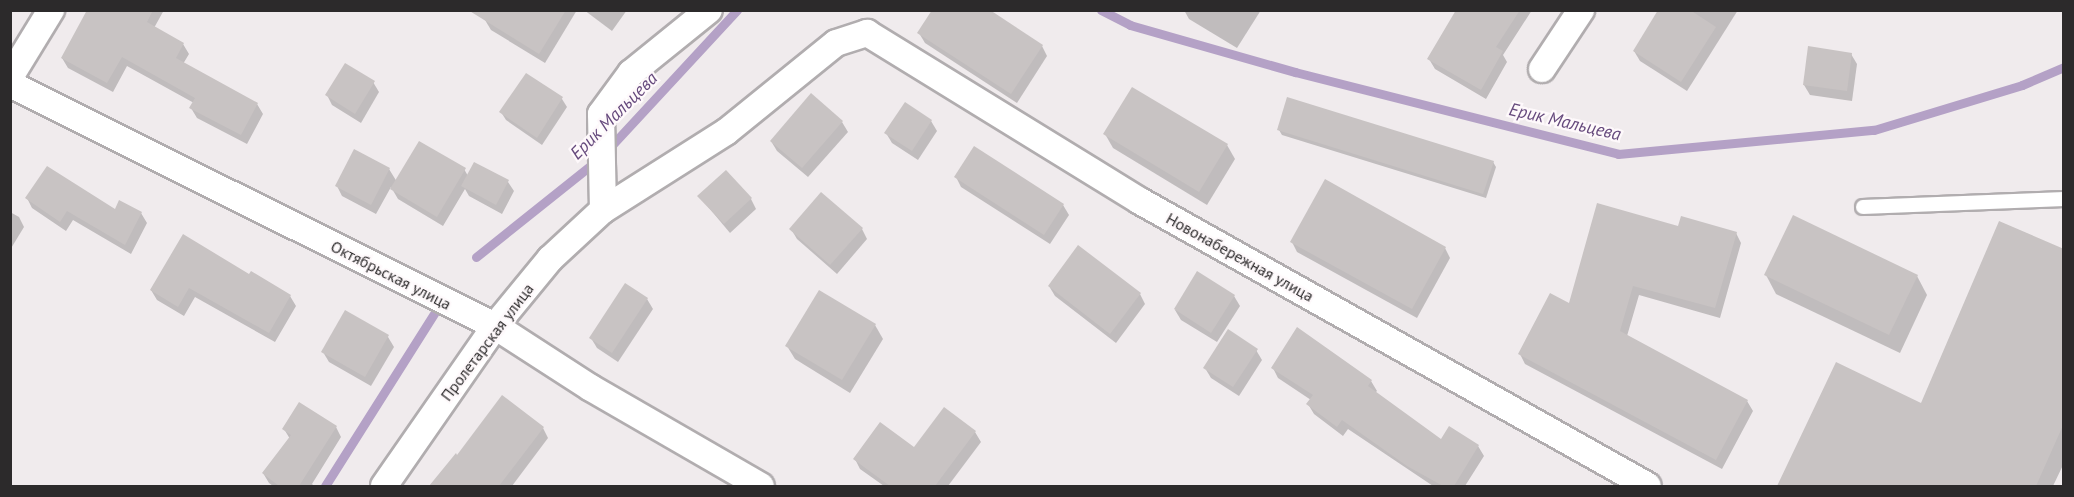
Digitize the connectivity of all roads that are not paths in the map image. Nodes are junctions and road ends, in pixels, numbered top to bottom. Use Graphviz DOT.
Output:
graph roads {
  1 [pos="51,10"];
  2 [pos="709,10"];
  3 [pos="1581,10"];
  4 [pos="836,43"];
  5 [pos="1542,69"];
  6 [pos="10,77"];
  7 [pos="10,84"];
  8 [pos="2064,199"];
  9 [pos="1863,207"];
  10 [pos="603,210"];
  11 [pos="495,326"];
  12 [pos="384,486"];
  13 [pos="761,486"];
  14 [pos="1648,486"];
  1 -- 6 [label="street"];
  2 -- 10 [label="street"];
  3 -- 5 [label="street"];
  4 -- 10 [label="street, Пролетарская улица"];
  4 -- 14 [label="street, Новонабережная улица"];
  7 -- 11 [label="street, Октябрьская улица"];
  8 -- 9 [label="lane"];
  10 -- 11 [label="street, Пролетарская улица"];
  11 -- 12 [label="street, Пролетарская улица"];
  11 -- 13 [label="street, Октябрьская улица"];
}
